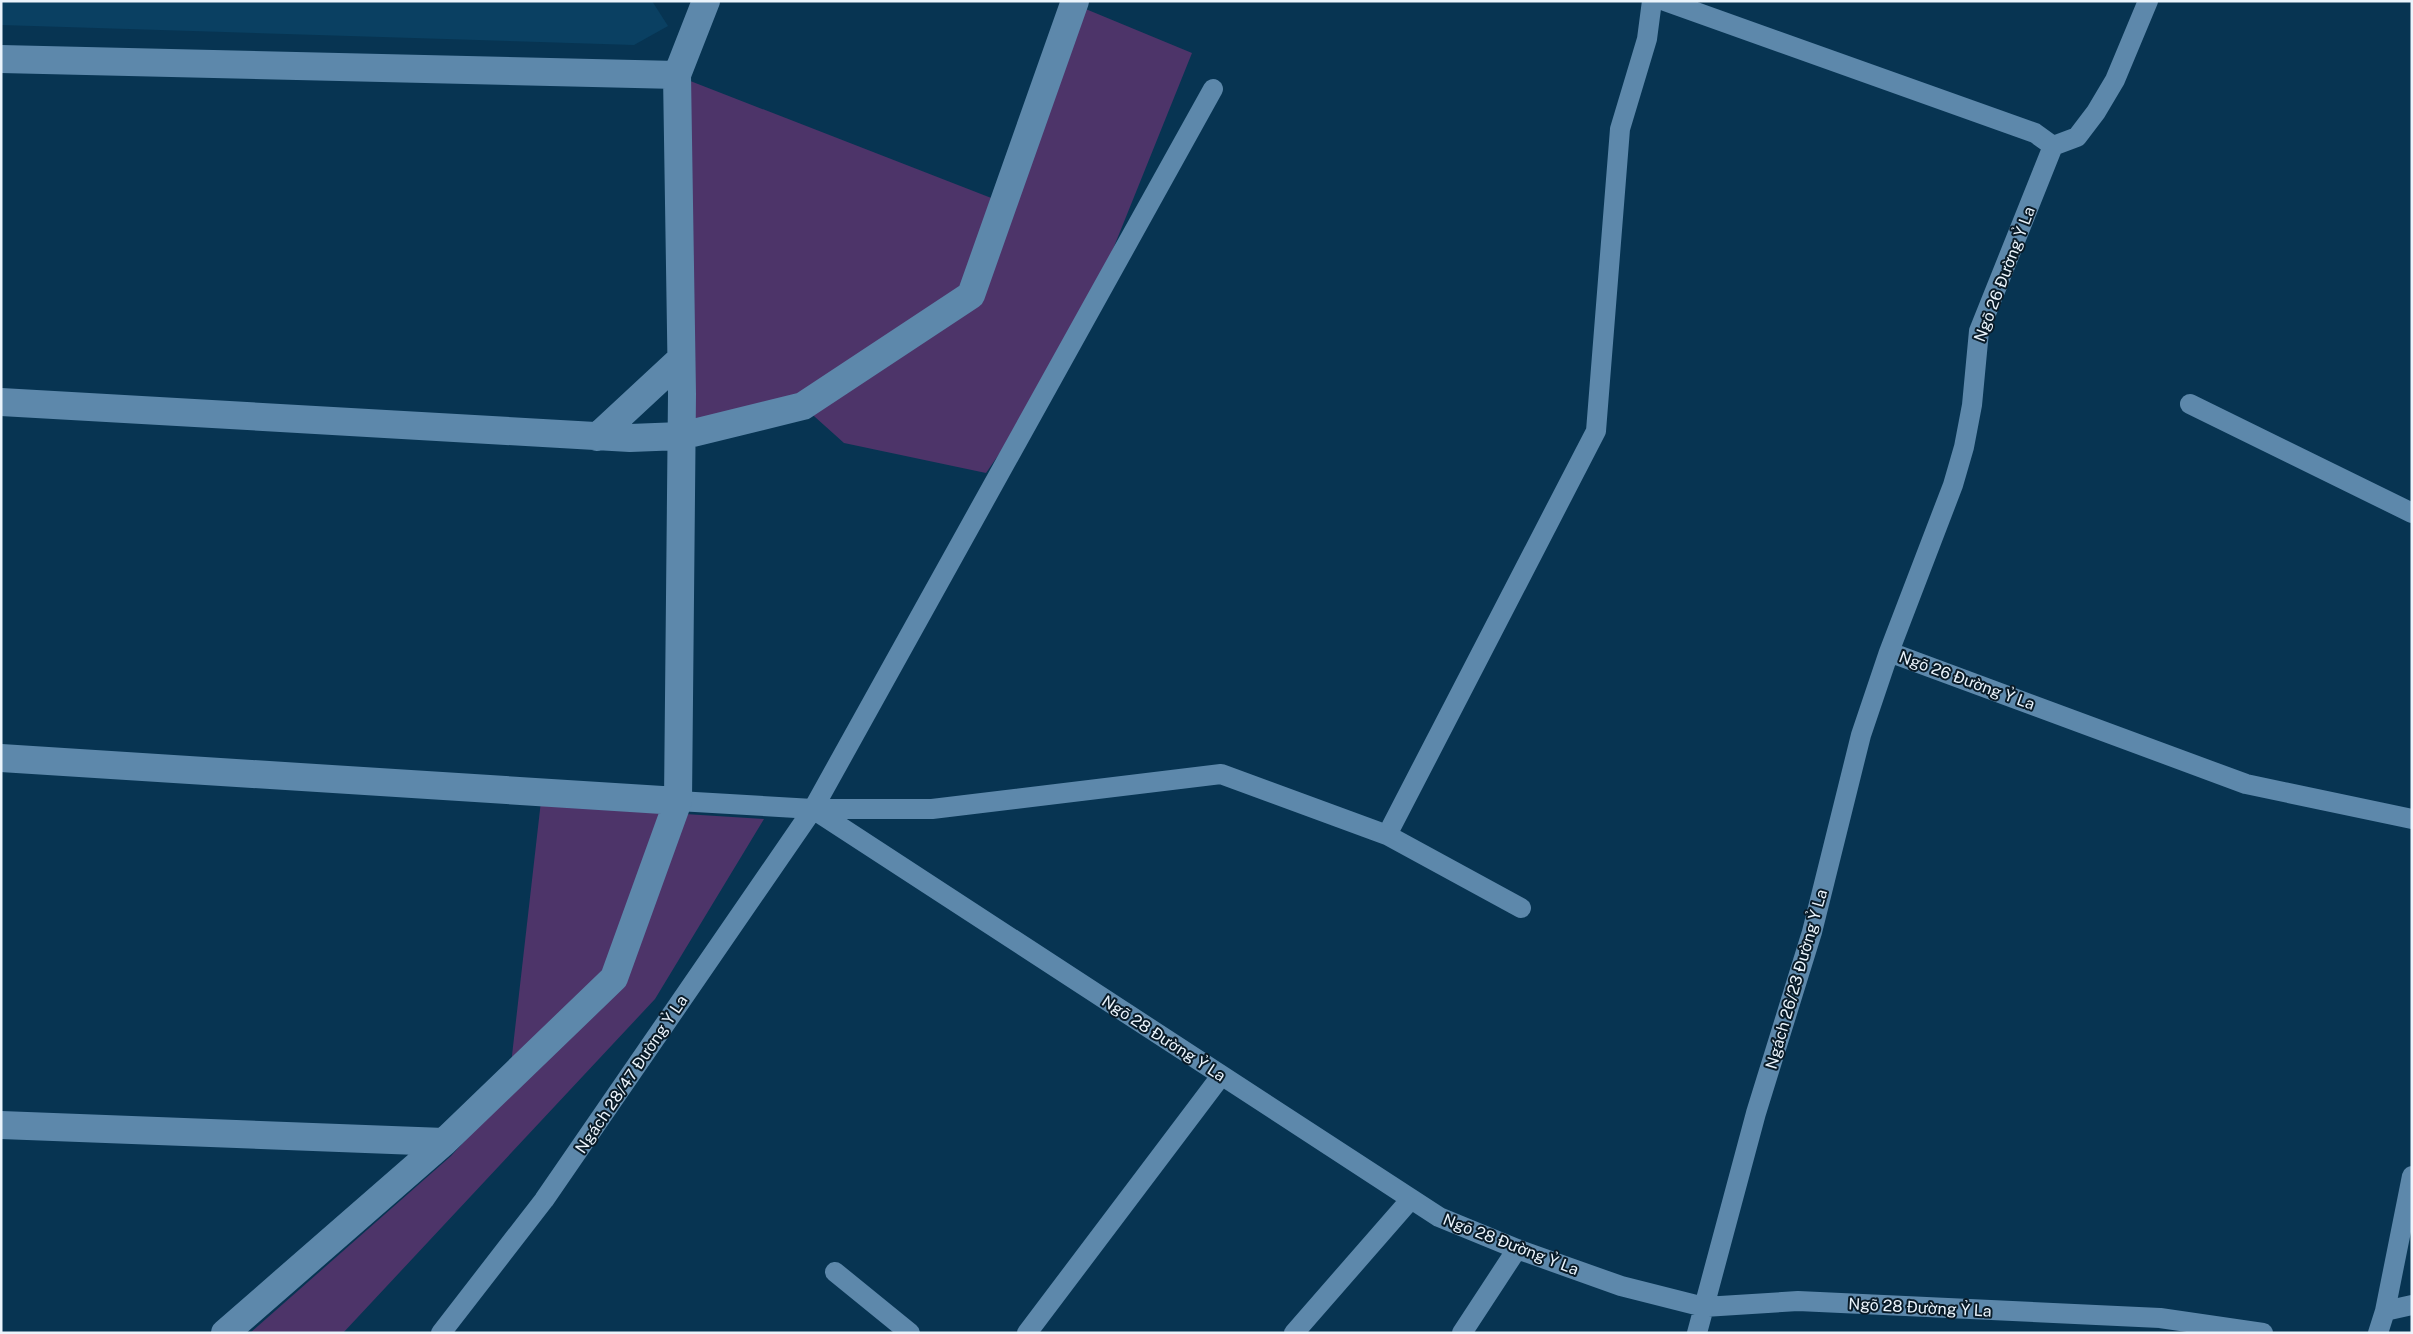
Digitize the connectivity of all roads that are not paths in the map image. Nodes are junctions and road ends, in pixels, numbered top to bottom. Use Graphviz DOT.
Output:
graph roads {
  1 [pos="706,1"];
  2 [pos="1075,1"];
  3 [pos="1652,1"];
  4 [pos="1665,1"];
  5 [pos="2148,1"];
  6 [pos="1,59"];
  7 [pos="677,75"];
  8 [pos="1214,89"];
  9 [pos="2053,146"];
  10 [pos="681,359"];
  11 [pos="1,402"];
  12 [pos="2190,404"];
  13 [pos="681,436"];
  14 [pos="597,437"];
  15 [pos="2412,513"];
  16 [pos="1889,652"];
  17 [pos="1,758"];
  18 [pos="678,800"];
  19 [pos="813,809"];
  20 [pos="2412,820"];
  21 [pos="1387,835"];
  22 [pos="1521,908"];
  23 [pos="1221,1076"];
  24 [pos="1,1125"];
  25 [pos="444,1142"];
  26 [pos="2412,1176"];
  27 [pos="1411,1198"];
  28 [pos="1517,1249"];
  29 [pos="835,1272"];
  30 [pos="2412,1306"];
  31 [pos="1704,1307"];
  32 [pos="2385,1311"];
  33 [pos="225,1333"];
  34 [pos="441,1333"];
  35 [pos="910,1333"];
  36 [pos="1027,1333"];
  37 [pos="1294,1333"];
  38 [pos="1462,1333"];
  39 [pos="1697,1333"];
  40 [pos="2263,1333"];
  41 [pos="2378,1333"];
  1 -- 7 [label="street"];
  2 -- 13 [label="street"];
  3 -- 21 [label="lane"];
  4 -- 9 [label="lane"];
  5 -- 9 [label="lane"];
  6 -- 7 [label="street"];
  7 -- 10 [label="street"];
  8 -- 19 [label="lane, Ngách 28/47 Đường Ỷ La"];
  9 -- 16 [label="lane, Ngõ 26 Đường Ỷ La"];
  10 -- 13 [label="street"];
  10 -- 14 [label="street"];
  11 -- 14 [label="street"];
  12 -- 15 [label="lane"];
  13 -- 14 [label="street"];
  13 -- 18 [label="street"];
  16 -- 20 [label="lane, Ngõ 26 Đường Ỷ La"];
  16 -- 31 [label="lane, Ngách 26/23 Đường Ỷ La"];
  17 -- 18 [label="street"];
  18 -- 19 [label="lane"];
  18 -- 25 [label="street"];
  19 -- 21 [label="lane"];
  19 -- 23 [label="lane, Ngõ 28 Đường Ỷ La"];
  19 -- 34 [label="lane, Ngách 28/47 Đường Ỷ La"];
  21 -- 22 [label="lane"];
  23 -- 27 [label="lane, Ngõ 28 Đường Ỷ La"];
  23 -- 36 [label="lane"];
  24 -- 25 [label="street"];
  25 -- 33 [label="street"];
  26 -- 32 [label="lane"];
  27 -- 28 [label="lane, Ngõ 28 Đường Ỷ La"];
  27 -- 37 [label="lane"];
  28 -- 31 [label="lane, Ngõ 28 Đường Ỷ La"];
  28 -- 38 [label="lane"];
  29 -- 35 [label="lane"];
  30 -- 32 [label="lane"];
  31 -- 39 [label="lane, Ngách 26/23 Đường Ỷ La"];
  31 -- 40 [label="lane, Ngõ 28 Đường Ỷ La"];
  32 -- 41 [label="lane"];
}
